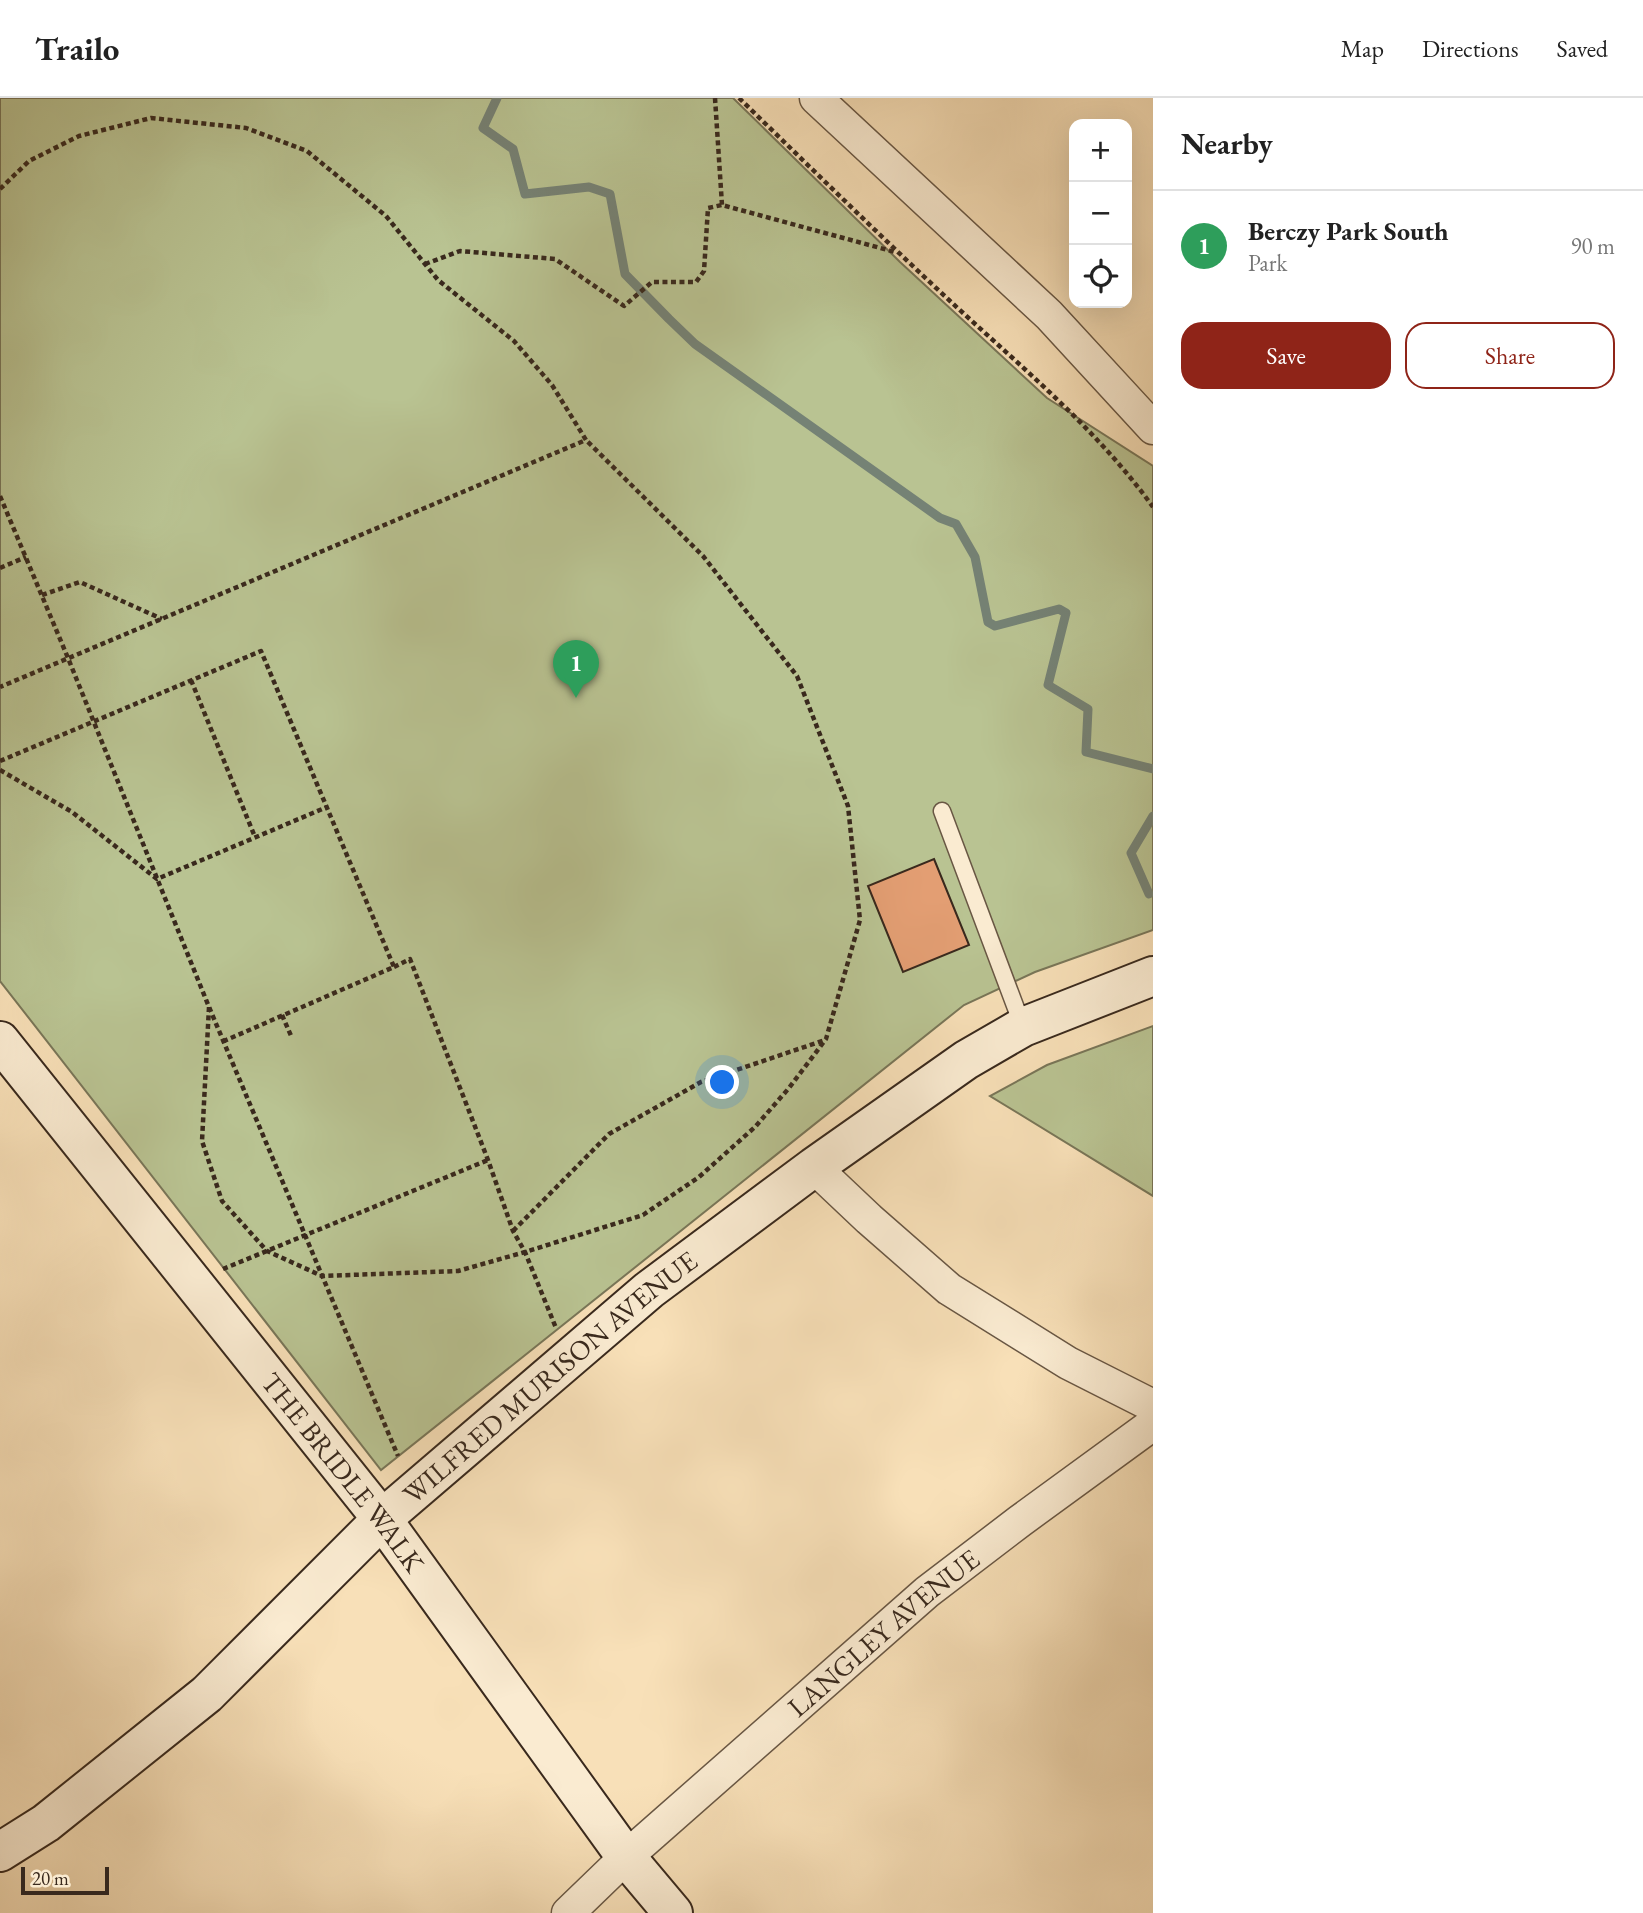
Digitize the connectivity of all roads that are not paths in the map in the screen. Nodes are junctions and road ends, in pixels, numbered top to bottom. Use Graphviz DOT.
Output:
graph roads {
  1 [pos="826,101"];
  2 [pos="1153,428"];
  3 [pos="942,811"];
  4 [pos="1153,976"];
  5 [pos="1023,1027"];
  6 [pos="0,1041"];
  7 [pos="814,1167"];
  8 [pos="1153,1406"];
  9 [pos="1153,1424"];
  10 [pos="382,1519"];
  11 [pos="0,1852"];
  12 [pos="626,1857"];
  13 [pos="568,1913"];
  14 [pos="673,1913"];
  1 -- 2 [label="street"];
  3 -- 5 [label="lane"];
  4 -- 5 [label="street, WILFRED MURISON AVENUE"];
  5 -- 7 [label="street, WILFRED MURISON AVENUE"];
  6 -- 10 [label="street, THE BRIDLE WALK"];
  7 -- 8 [label="street"];
  7 -- 10 [label="street, WILFRED MURISON AVENUE"];
  9 -- 12 [label="street, LANGLEY AVENUE"];
  10 -- 11 [label="street, WILFRED MURISON AVENUE"];
  10 -- 12 [label="street, THE BRIDLE WALK"];
  12 -- 13 [label="street, LANGLEY AVENUE"];
  12 -- 14 [label="street, THE BRIDLE WALK"];
}
